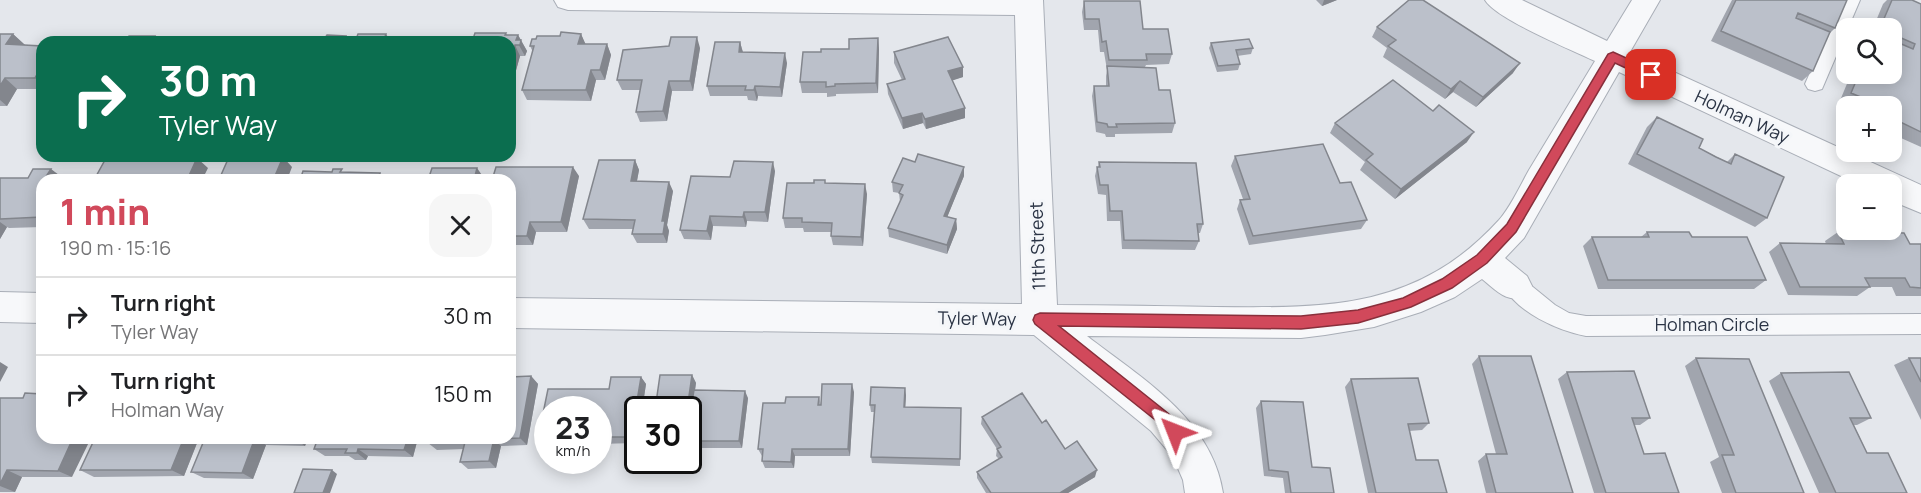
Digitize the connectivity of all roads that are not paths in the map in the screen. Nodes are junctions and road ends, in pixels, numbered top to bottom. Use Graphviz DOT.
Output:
graph roads {
  1 [pos="568,0"];
  2 [pos="1499,0"];
  3 [pos="1646,0"];
  4 [pos="1851,0"];
  5 [pos="1029,3"];
  6 [pos="1613,57"];
  7 [pos="1815,84"];
  8 [pos="1866,174"];
  9 [pos="1902,191"];
  10 [pos="1921,200"];
  11 [pos="1482,259"];
  12 [pos="1515,286"];
  13 [pos="0,307"];
  14 [pos="36,308"];
  15 [pos="516,313"];
  16 [pos="1040,320"];
  17 [pos="1921,324"];
  18 [pos="1204,493"];
  1 -- 5 [label="street"];
  2 -- 6 [label="street, Holman Way"];
  3 -- 6 [label="street, Tyler Way"];
  4 -- 7 [label="lane"];
  5 -- 16 [label="street, 11th Street"];
  6 -- 8 [label="street, Holman Way"];
  6 -- 11 [label="street, Tyler Way"];
  9 -- 10 [label="street, Holman Way"];
  11 -- 12 [label="street"];
  11 -- 16 [label="street, Tyler Way"];
  12 -- 17 [label="lane, Holman Circle"];
  13 -- 14 [label="street"];
  15 -- 16 [label="street, Tyler Way"];
  16 -- 18 [label="street"];
}
